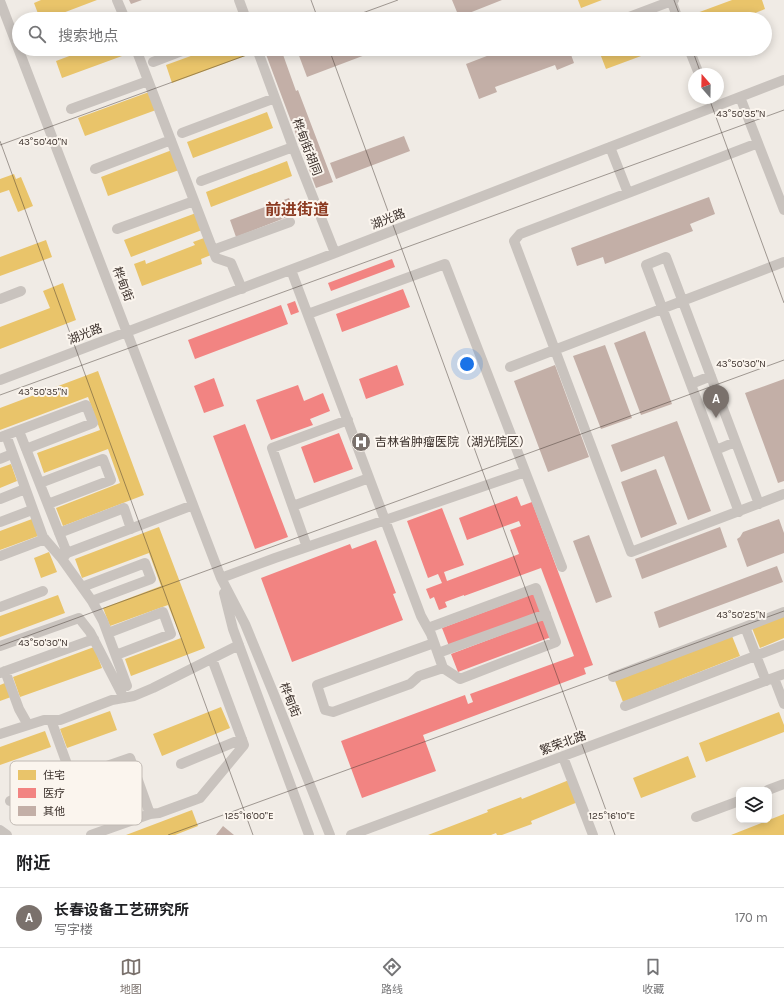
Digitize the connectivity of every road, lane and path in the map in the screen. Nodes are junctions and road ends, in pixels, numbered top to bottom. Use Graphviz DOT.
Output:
graph roads {
  1 [pos="0,0"];
  2 [pos="118,0"];
  3 [pos="239,0"];
  4 [pos="672,0"];
  5 [pos="122,12"];
  6 [pos="243,12"];
  7 [pos="642,12"];
  8 [pos="676,12"];
  9 [pos="3,20"];
  10 [pos="12,42"];
  11 [pos="17,56"];
  12 [pos="139,56"];
  13 [pos="169,56"];
  14 [pos="260,56"];
  15 [pos="692,56"];
  16 [pos="153,62"];
  17 [pos="696,68"];
  18 [pos="784,80"];
  19 [pos="148,81"];
  20 [pos="740,97"];
  21 [pos="275,98"];
  22 [pos="709,104"];
  23 [pos="711,108"];
  24 [pos="71,109"];
  25 [pos="182,133"];
  26 [pos="171,140"];
  27 [pos="758,143"];
  28 [pos="293,147"];
  29 [pos="610,147"];
  30 [pos="95,169"];
  31 [pos="201,181"];
  32 [pos="628,193"];
  33 [pos="194,201"];
  34 [pos="784,210"];
  35 [pos="290,222"];
  36 [pos="117,229"];
  37 [pos="213,250"];
  38 [pos="335,253"];
  39 [pos="784,262"];
  40 [pos="291,270"];
  41 [pos="242,289"];
  42 [pos="21,291"];
  43 [pos="0,299"];
  44 [pos="682,301"];
  45 [pos="662,308"];
  46 [pos="308,314"];
  47 [pos="128,332"];
  48 [pos="555,350"];
  49 [pos="510,367"];
  50 [pos="711,376"];
  51 [pos="0,380"];
  52 [pos="691,384"];
  53 [pos="348,420"];
  54 [pos="19,430"];
  55 [pos="3,436"];
  56 [pos="735,442"];
  57 [pos="26,448"];
  58 [pos="716,450"];
  59 [pos="12,454"];
  60 [pos="0,459"];
  61 [pos="525,472"];
  62 [pos="370,478"];
  63 [pos="40,483"];
  64 [pos="25,489"];
  65 [pos="784,494"];
  66 [pos="0,498"];
  67 [pos="48,504"];
  68 [pos="759,504"];
  69 [pos="193,505"];
  70 [pos="293,506"];
  71 [pos="32,510"];
  72 [pos="739,512"];
  73 [pos="385,520"];
  74 [pos="0,522"];
  75 [pos="131,529"];
  76 [pos="59,533"];
  77 [pos="45,539"];
  78 [pos="307,547"];
  79 [pos="0,556"];
  80 [pos="65,556"];
  81 [pos="562,567"];
  82 [pos="221,578"];
  83 [pos="82,587"];
  84 [pos="43,591"];
  85 [pos="92,601"];
  86 [pos="0,607"];
  87 [pos="784,612"];
  88 [pos="546,614"];
  89 [pos="745,627"];
  90 [pos="428,628"];
  91 [pos="108,633"];
  92 [pos="94,639"];
  93 [pos="434,643"];
  94 [pos="239,645"];
  95 [pos="784,645"];
  96 [pos="0,646"];
  97 [pos="438,653"];
  98 [pos="116,655"];
  99 [pos="756,656"];
  100 [pos="212,659"];
  101 [pos="443,668"];
  102 [pos="3,672"];
  103 [pos="784,674"];
  104 [pos="613,677"];
  105 [pos="770,680"];
  106 [pos="127,686"];
  107 [pos="124,698"];
  108 [pos="784,704"];
  109 [pos="625,706"];
  110 [pos="51,720"];
  111 [pos="28,725"];
  112 [pos="0,734"];
  113 [pos="242,739"];
  114 [pos="563,757"];
  115 [pos="66,761"];
  116 [pos="121,761"];
  117 [pos="131,761"];
  118 [pos="181,764"];
  119 [pos="784,784"];
  120 [pos="772,788"];
  121 [pos="142,792"];
  122 [pos="736,802"];
  123 [pos="150,814"];
  124 [pos="142,817"];
  125 [pos="696,817"];
  126 [pos="119,825"];
  127 [pos="0,830"];
  128 [pos="8,835"];
  129 [pos="91,835"];
  130 [pos="309,835"];
  131 [pos="330,835"];
  132 [pos="351,835"];
  133 [pos="593,835"];
  1 -- 9 [label="street, 桦甸街"];
  2 -- 5 [label="street"];
  3 -- 6 [label="street"];
  4 -- 7 [label="street"];
  4 -- 8 [label="street"];
  9 -- 10 [label="street, 桦甸街"];
  11 -- 47 [label="street, 桦甸街"];
  12 -- 19 [label="street"];
  13 -- 16 [label="street"];
  14 -- 21 [label="street, 桦甸街胡同"];
  15 -- 17 [label="street"];
  18 -- 20 [label="street, 湖光路"];
  19 -- 24 [label="street"];
  19 -- 26 [label="street"];
  20 -- 23 [label="street, 湖光路"];
  20 -- 27 [label="street"];
  21 -- 25 [label="street"];
  21 -- 28 [label="street, 桦甸街胡同"];
  22 -- 23 [label="street"];
  23 -- 29 [label="street, 湖光路"];
  26 -- 30 [label="street"];
  26 -- 33 [label="street"];
  27 -- 32 [label="street"];
  27 -- 34 [label="street"];
  28 -- 31 [label="street"];
  28 -- 38 [label="street, 桦甸街胡同"];
  29 -- 32 [label="street"];
  29 -- 38 [label="street, 湖光路"];
  32 -- 48 [label="street"];
  33 -- 36 [label="street"];
  33 -- 37 [label="street"];
  35 -- 37 [label="street"];
  37 -- 41 [label="street"];
  38 -- 40 [label="street, 湖光路"];
  39 -- 44 [label="street"];
  40 -- 41 [label="street, 湖光路"];
  40 -- 46 [label="street"];
  41 -- 47 [label="street, 湖光路"];
  42 -- 43 [label="street"];
  44 -- 45 [label="street"];
  44 -- 45 [label="street"];
  44 -- 50 [label="street"];
  45 -- 48 [label="street"];
  45 -- 52 [label="street"];
  46 -- 53 [label="street"];
  46 -- 61 [label="street"];
  47 -- 51 [label="street, 湖光路"];
  47 -- 69 [label="street, 桦甸街"];
  48 -- 49 [label="street"];
  48 -- 72 [label="street"];
  50 -- 52 [label="street"];
  50 -- 56 [label="street"];
  52 -- 58 [label="street"];
  53 -- 62 [label="street"];
  53 -- 70 [label="street"];
  54 -- 55 [label="street"];
  54 -- 57 [label="street"];
  54 -- 57 [label="street"];
  55 -- 59 [label="street"];
  56 -- 58 [label="street"];
  56 -- 68 [label="street"];
  57 -- 63 [label="street"];
  58 -- 72 [label="street"];
  59 -- 60 [label="street"];
  59 -- 64 [label="street"];
  61 -- 73 [label="street"];
  61 -- 81 [label="street"];
  62 -- 70 [label="street"];
  62 -- 73 [label="street"];
  63 -- 67 [label="street"];
  63 -- 67 [label="street"];
  64 -- 66 [label="street"];
  64 -- 71 [label="street"];
  65 -- 68 [label="street"];
  67 -- 76 [label="street"];
  68 -- 72 [label="street"];
  69 -- 75 [label="street"];
  69 -- 82 [label="street, 桦甸街"];
  70 -- 78 [label="street"];
  71 -- 74 [label="street"];
  71 -- 77 [label="street"];
  73 -- 78 [label="street"];
  73 -- 90 [label="street"];
  75 -- 76 [label="street"];
  75 -- 80 [label="street"];
  76 -- 80 [label="street"];
  77 -- 79 [label="street"];
  77 -- 80 [label="street"];
  78 -- 82 [label="street"];
  80 -- 83 [label="street"];
  82 -- 94 [label="street, 桦甸街"];
  82 -- 131 [label="street, 桦甸街"];
  83 -- 85 [label="street"];
  83 -- 85 [label="street"];
  84 -- 86 [label="street"];
  85 -- 91 [label="street"];
  87 -- 89 [label="street"];
  88 -- 90 [label="street"];
  88 -- 97 [label="street"];
  88 -- 101 [label="street"];
  89 -- 99 [label="street"];
  89 -- 104 [label="street"];
  90 -- 93 [label="street"];
  91 -- 98 [label="street"];
  91 -- 98 [label="street"];
  92 -- 96 [label="street"];
  92 -- 102 [label="street"];
  92 -- 107 [label="street"];
  93 -- 97 [label="street"];
  93 -- 101 [label="street"];
  94 -- 100 [label="street"];
  94 -- 130 [label="street, 桦甸街"];
  95 -- 99 [label="street"];
  97 -- 101 [label="street"];
  98 -- 106 [label="street"];
  99 -- 105 [label="street"];
  99 -- 109 [label="street"];
  100 -- 107 [label="street"];
  100 -- 113 [label="street"];
  102 -- 111 [label="street"];
  103 -- 105 [label="street, 繁荣北路"];
  105 -- 108 [label="street"];
  105 -- 114 [label="street, 繁荣北路"];
  107 -- 110 [label="street"];
  110 -- 111 [label="street"];
  110 -- 115 [label="street"];
  111 -- 112 [label="street"];
  113 -- 118 [label="street"];
  113 -- 123 [label="street"];
  114 -- 132 [label="street, 繁荣北路"];
  114 -- 133 [label="street"];
  116 -- 117 [label="street"];
  119 -- 120 [label="street"];
  121 -- 123 [label="street"];
  122 -- 125 [label="street"];
  123 -- 124 [label="street"];
  126 -- 129 [label="street"];
  127 -- 128 [label="street"];
}
